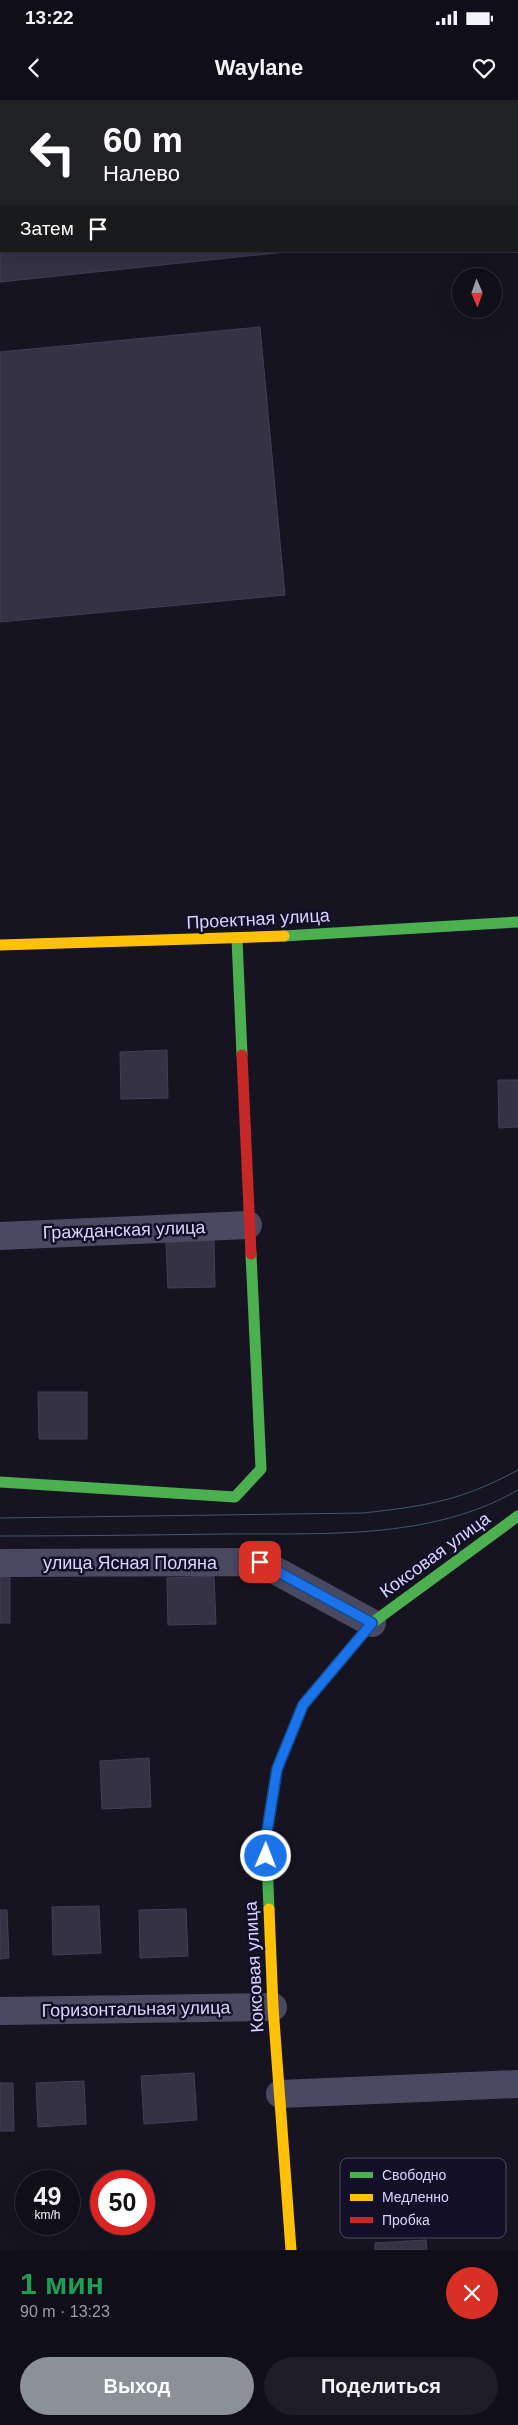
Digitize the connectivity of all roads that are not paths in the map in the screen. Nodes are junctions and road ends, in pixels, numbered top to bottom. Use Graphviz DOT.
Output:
graph roads {
  1 [pos="518,922"];
  2 [pos="236,939"];
  3 [pos="0,944"];
  4 [pos="248,1225"];
  5 [pos="0,1236"];
  6 [pos="0,1482"];
  7 [pos="518,1516"];
  8 [pos="0,1563"];
  9 [pos="372,1623"];
  10 [pos="273,2007"];
  11 [pos="0,2011"];
  12 [pos="518,2084"];
  13 [pos="280,2094"];
  14 [pos="291,2250"];
  1 -- 2 [label="main road, Проектная улица"];
  2 -- 3 [label="main road, Проектная улица"];
  2 -- 4 [label="main road"];
  4 -- 5 [label="street, Гражданская улица"];
  4 -- 6 [label="main road"];
  7 -- 9 [label="main road, Коксовая улица"];
  8 -- 9 [label="street, улица Ясная Поляна"];
  9 -- 10 [label="main road, Коксовая улица"];
  10 -- 11 [label="street, Горизонтальная улица"];
  10 -- 13 [label="main road, Коксовая улица"];
  12 -- 13 [label="street"];
  13 -- 14 [label="main road, Коксовая улица"];
}
